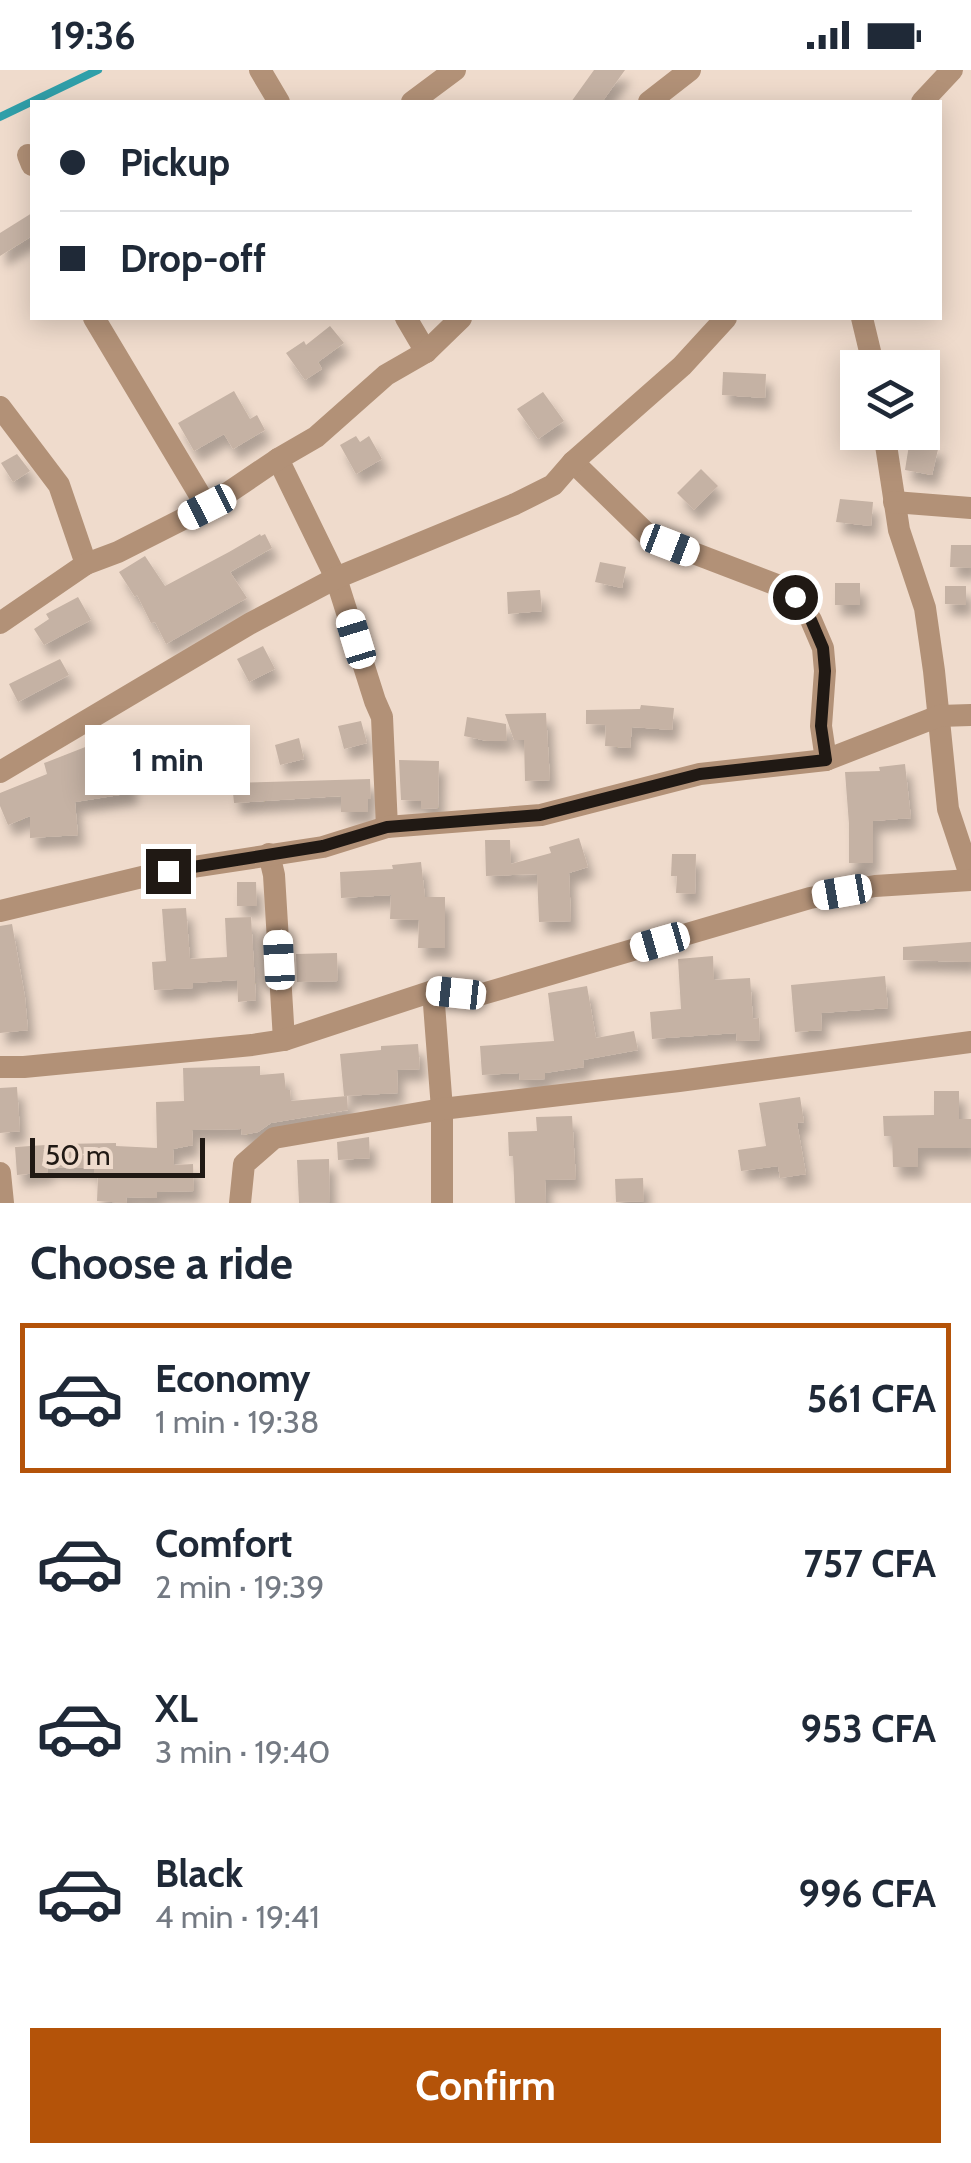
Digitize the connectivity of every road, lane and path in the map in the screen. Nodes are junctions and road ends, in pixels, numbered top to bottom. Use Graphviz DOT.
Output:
graph roads {
  1 [pos="260,70"];
  2 [pos="454,70"];
  3 [pos="690,70"];
  4 [pos="952,70"];
  5 [pos="278,100"];
  6 [pos="415,100"];
  7 [pos="652,100"];
  8 [pos="924,100"];
  9 [pos="95,320"];
  10 [pos="407,320"];
  11 [pos="459,320"];
  12 [pos="724,320"];
  13 [pos="862,320"];
  14 [pos="870,350"];
  15 [pos="426,352"];
  16 [pos="0,407"];
  17 [pos="887,450"];
  18 [pos="278,459"];
  19 [pos="572,462"];
  20 [pos="894,502"];
  21 [pos="207,507"];
  22 [pos="971,508"];
  23 [pos="86,564"];
  24 [pos="336,578"];
  25 [pos="0,623"];
  26 [pos="971,715"];
  27 [pos="939,716"];
  28 [pos="826,760"];
  29 [pos="0,772"];
  30 [pos="387,827"];
  31 [pos="269,854"];
  32 [pos="971,879"];
  33 [pos="0,911"];
  34 [pos="433,991"];
  35 [pos="284,1040"];
  36 [pos="971,1042"];
  37 [pos="0,1067"];
  38 [pos="442,1109"];
  39 [pos="0,1172"];
  40 [pos="3,1203"];
  41 [pos="240,1203"];
  42 [pos="442,1203"];
  1 -- 5 [label="street"];
  2 -- 6 [label="street"];
  3 -- 7 [label="street"];
  4 -- 8 [label="street"];
  9 -- 21 [label="street"];
  10 -- 15 [label="street"];
  11 -- 15 [label="street"];
  12 -- 19 [label="street"];
  13 -- 14 [label="street"];
  15 -- 18 [label="street"];
  16 -- 23 [label="street"];
  17 -- 20 [label="street"];
  18 -- 21 [label="street"];
  18 -- 24 [label="street"];
  19 -- 24 [label="street"];
  19 -- 28 [label="street"];
  20 -- 22 [label="street"];
  20 -- 27 [label="street"];
  21 -- 23 [label="street"];
  23 -- 25 [label="street"];
  24 -- 29 [label="street"];
  24 -- 30 [label="street"];
  26 -- 27 [label="street"];
  27 -- 28 [label="street"];
  27 -- 32 [label="street"];
  28 -- 30 [label="street"];
  30 -- 31 [label="street"];
  31 -- 33 [label="street"];
  31 -- 35 [label="street"];
  32 -- 34 [label="street"];
  34 -- 35 [label="street"];
  34 -- 38 [label="street"];
  35 -- 37 [label="street"];
  36 -- 38 [label="street"];
  38 -- 41 [label="street"];
  38 -- 42 [label="street"];
  39 -- 40 [label="street"];
}
